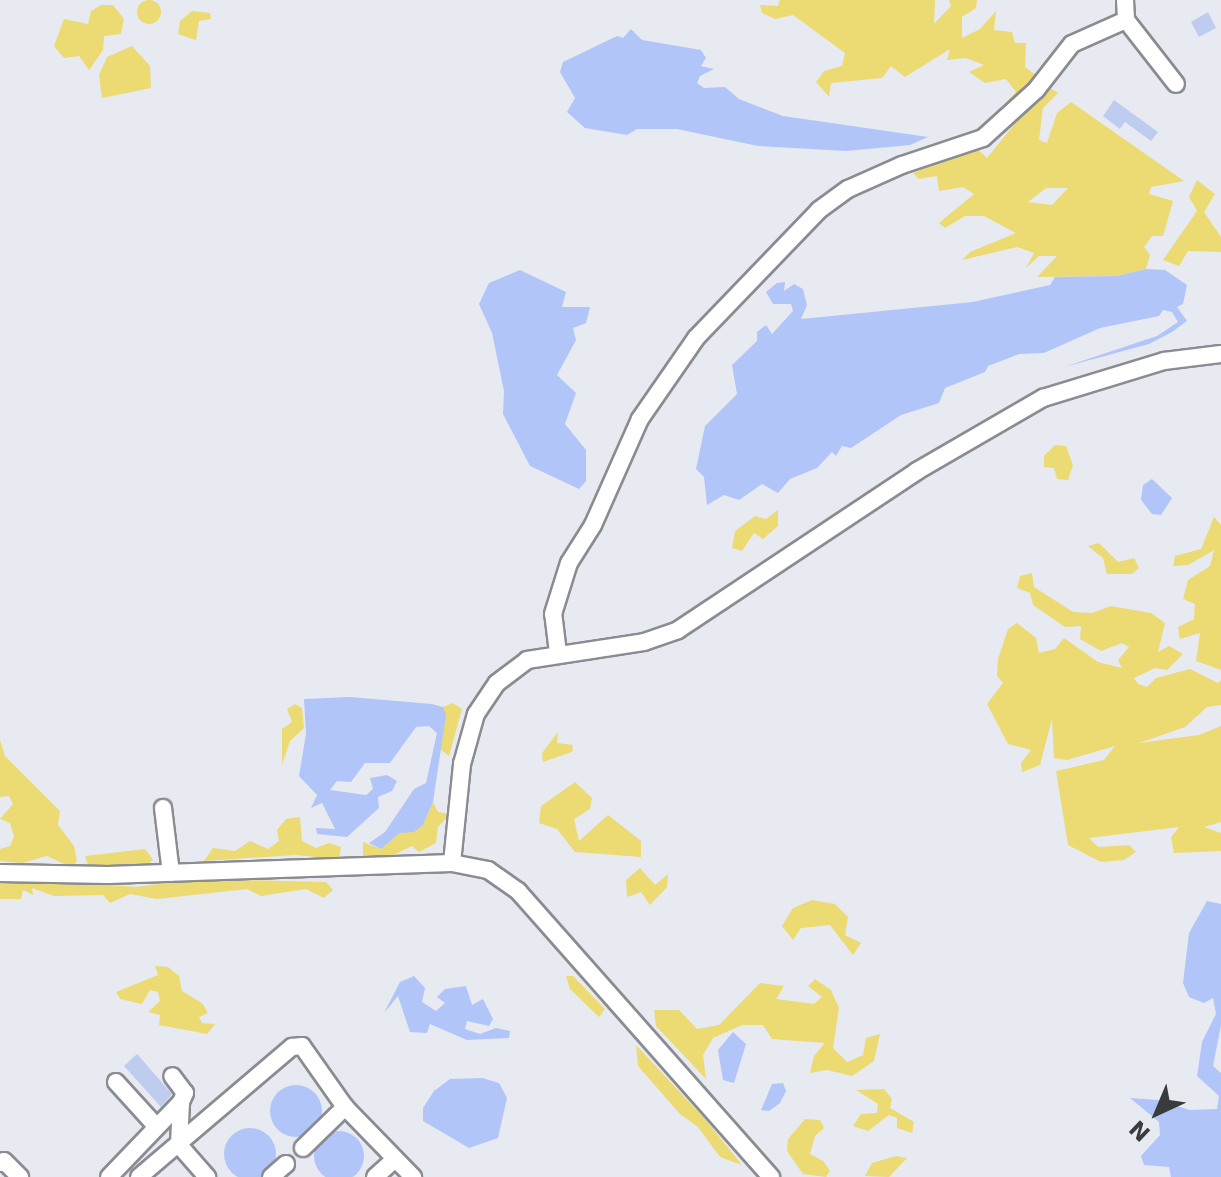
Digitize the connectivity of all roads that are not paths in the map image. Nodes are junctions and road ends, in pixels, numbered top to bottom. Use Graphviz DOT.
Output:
graph roads {
  1 [pos="1125,0"];
  2 [pos="1126,20"];
  3 [pos="1176,84"];
  4 [pos="1221,354"];
  5 [pos="558,653"];
  6 [pos="163,808"];
  7 [pos="452,863"];
  8 [pos="0,873"];
  9 [pos="171,873"];
  10 [pos="172,1076"];
  11 [pos="116,1082"];
  12 [pos="181,1102"];
  13 [pos="345,1107"];
  14 [pos="155,1125"];
  15 [pos="179,1145"];
  16 [pos="303,1148"];
  17 [pos="394,1160"];
  18 [pos="0,1163"];
  19 [pos="286,1164"];
  20 [pos="20,1177"];
  21 [pos="109,1177"];
  22 [pos="139,1177"];
  23 [pos="207,1177"];
  24 [pos="271,1177"];
  25 [pos="375,1177"];
  26 [pos="413,1177"];
  27 [pos="771,1177"];
  1 -- 2 [label="street"];
  2 -- 3 [label="street"];
  2 -- 5 [label="street"];
  4 -- 5 [label="street"];
  5 -- 7 [label="street"];
  6 -- 9 [label="street"];
  7 -- 9 [label="street"];
  7 -- 27 [label="street"];
  8 -- 9 [label="street"];
  10 -- 12 [label="street"];
  11 -- 14 [label="street"];
  12 -- 14 [label="street"];
  12 -- 15 [label="street"];
  13 -- 15 [label="street"];
  13 -- 16 [label="street"];
  13 -- 17 [label="street"];
  14 -- 21 [label="street"];
  15 -- 22 [label="street"];
  15 -- 23 [label="street"];
  17 -- 25 [label="street"];
  17 -- 26 [label="street"];
  18 -- 20 [label="street"];
  19 -- 24 [label="street"];
}
